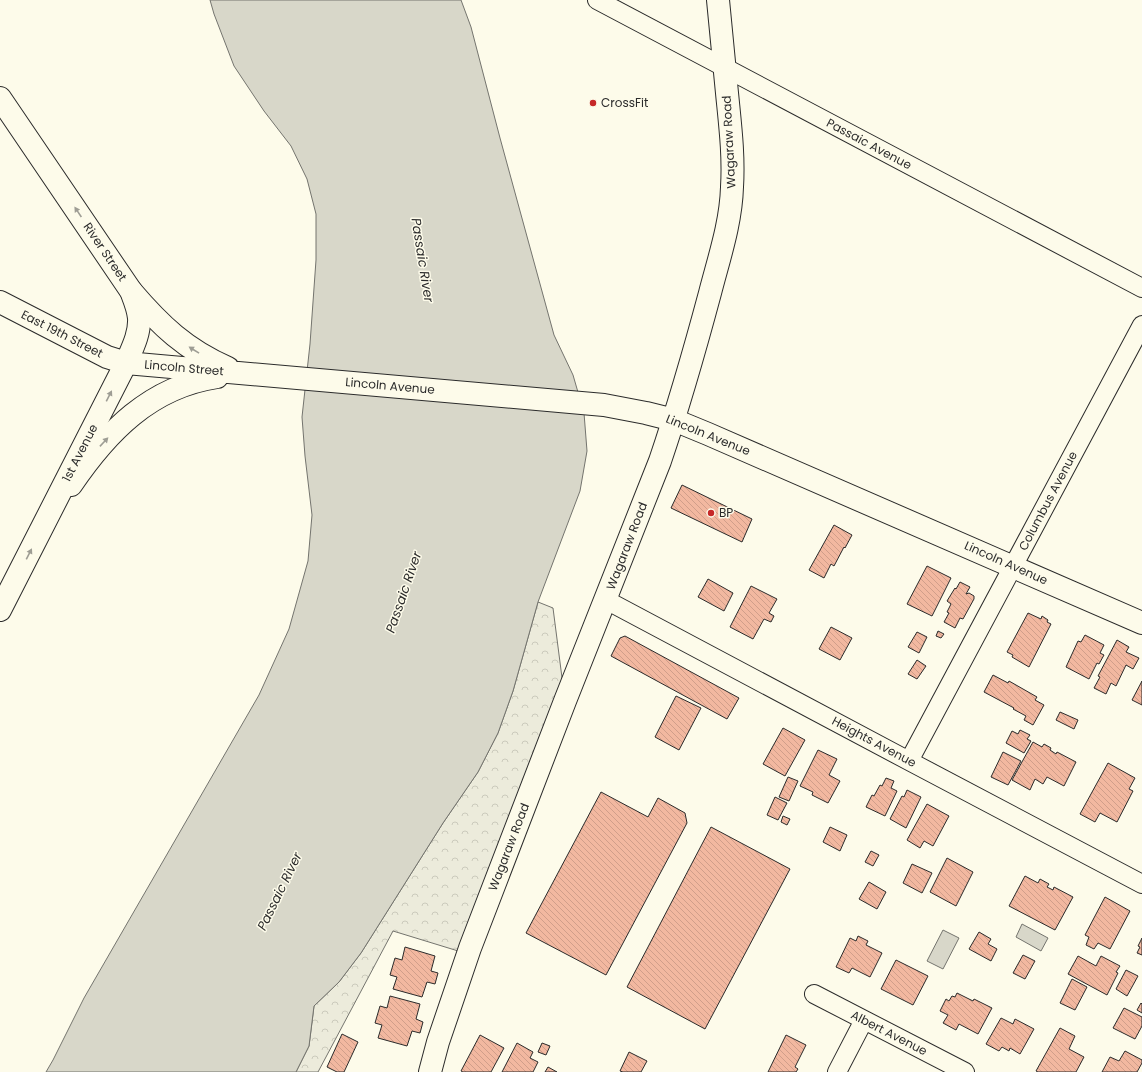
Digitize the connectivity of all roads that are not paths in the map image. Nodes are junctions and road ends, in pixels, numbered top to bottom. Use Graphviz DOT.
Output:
graph roads {
  1 [pos="597,0"];
  2 [pos="718,0"];
  3 [pos="725,68"];
  4 [pos="0,98"];
  5 [pos="1142,288"];
  6 [pos="131,290"];
  7 [pos="0,302"];
  8 [pos="1142,325"];
  9 [pos="126,363"];
  10 [pos="242,374"];
  11 [pos="674,420"];
  12 [pos="47,518"];
  13 [pos="1013,566"];
  14 [pos="6,586"];
  15 [pos="606,600"];
  16 [pos="0,610"];
  17 [pos="1142,622"];
  18 [pos="909,762"];
  19 [pos="1142,884"];
  20 [pos="814,994"];
  21 [pos="864,1020"];
  22 [pos="430,1072"];
  23 [pos="837,1072"];
  24 [pos="965,1072"];
  1 -- 3 [label="street, Passaic Avenue"];
  2 -- 3 [label="main road, Wagaraw Road"];
  3 -- 5 [label="street, Passaic Avenue"];
  3 -- 11 [label="main road, Wagaraw Road"];
  6 -- 4 [label="main road, River Street, one-way"];
  6 -- 9 [label="main road, 1st Avenue"];
  10 -- 6 [label="main road, River Street, one-way"];
  7 -- 9 [label="main road, East 19th Street"];
  8 -- 13 [label="street, Columbus Avenue"];
  9 -- 10 [label="main road, Lincoln Street"];
  12 -- 9 [label="main road, 1st Avenue, one-way"];
  10 -- 11 [label="main road, Lincoln Avenue"];
  12 -- 10 [label="main road, one-way"];
  11 -- 13 [label="main road, Lincoln Avenue"];
  11 -- 15 [label="main road, Wagaraw Road"];
  14 -- 12 [label="main road, 1st Avenue, one-way"];
  13 -- 17 [label="main road, Lincoln Avenue"];
  13 -- 18 [label="street, Columbus Avenue"];
  14 -- 16 [label="main road, 1st Avenue"];
  15 -- 18 [label="street, Heights Avenue"];
  15 -- 22 [label="main road, Wagaraw Road"];
  18 -- 19 [label="street, Heights Avenue"];
  20 -- 21 [label="street, Albert Avenue"];
  21 -- 23 [label="street"];
  21 -- 24 [label="street, Albert Avenue"];
}
